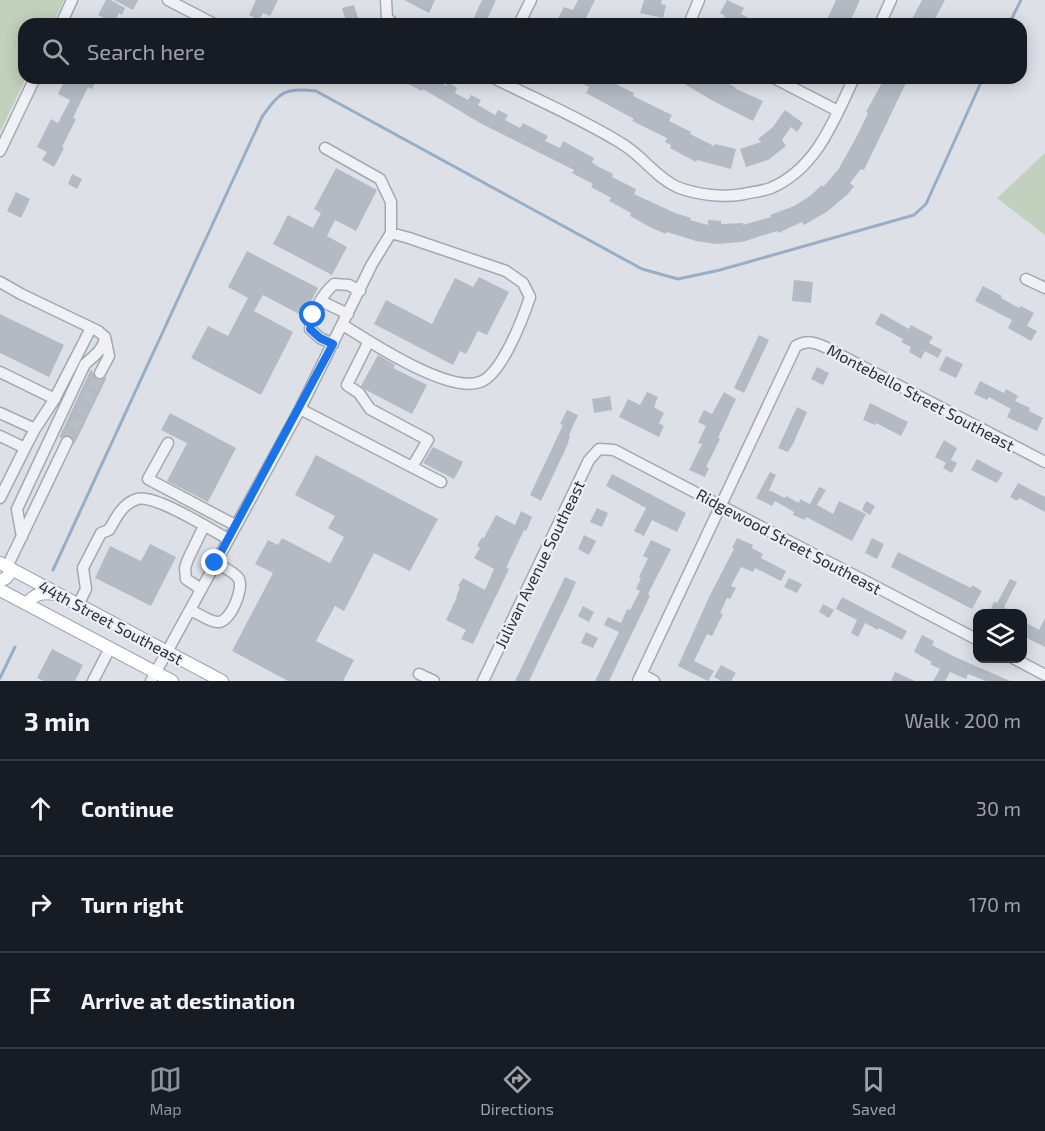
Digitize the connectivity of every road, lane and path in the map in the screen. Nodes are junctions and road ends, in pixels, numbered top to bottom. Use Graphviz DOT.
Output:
graph roads {
  1 [pos="72,0"];
  2 [pos="168,0"];
  3 [pos="386,0"];
  4 [pos="531,0"];
  5 [pos="699,0"];
  6 [pos="891,0"];
  7 [pos="64,18"];
  8 [pos="202,18"];
  9 [pos="390,18"];
  10 [pos="522,18"];
  11 [pos="691,18"];
  12 [pos="883,18"];
  13 [pos="32,84"];
  14 [pos="506,84"];
  15 [pos="786,84"];
  16 [pos="851,84"];
  17 [pos="838,111"];
  18 [pos="325,148"];
  19 [pos="0,151"];
  20 [pos="390,233"];
  21 [pos="1026,279"];
  22 [pos="0,282"];
  23 [pos="1045,288"];
  24 [pos="360,291"];
  25 [pos="321,301"];
  26 [pos="348,314"];
  27 [pos="343,325"];
  28 [pos="91,328"];
  29 [pos="105,337"];
  30 [pos="369,341"];
  31 [pos="333,344"];
  32 [pos="0,372"];
  33 [pos="100,374"];
  34 [pos="55,399"];
  35 [pos="300,409"];
  36 [pos="0,413"];
  37 [pos="35,429"];
  38 [pos="1,439"];
  39 [pos="67,442"];
  40 [pos="168,443"];
  41 [pos="25,448"];
  42 [pos="600,449"];
  43 [pos="1045,462"];
  44 [pos="412,467"];
  45 [pos="441,482"];
  46 [pos="0,498"];
  47 [pos="720,505"];
  48 [pos="235,525"];
  49 [pos="204,526"];
  50 [pos="22,537"];
  51 [pos="228,539"];
  52 [pos="215,563"];
  53 [pos="6,567"];
  54 [pos="0,581"];
  55 [pos="201,589"];
  56 [pos="0,590"];
  57 [pos="60,595"];
  58 [pos="27,604"];
  59 [pos="78,605"];
  60 [pos="190,610"];
  61 [pos="973,637"];
  62 [pos="110,648"];
  63 [pos="167,652"];
  64 [pos="1022,663"];
  65 [pos="419,674"];
  66 [pos="1045,675"];
  67 [pos="154,677"];
  68 [pos="640,678"];
  69 [pos="93,681"];
  70 [pos="172,681"];
  71 [pos="222,681"];
  72 [pos="434,681"];
  73 [pos="483,681"];
  74 [pos="654,681"];
  1 -- 7 [label="street"];
  2 -- 8 [label="street"];
  3 -- 9 [label="street"];
  4 -- 10 [label="street"];
  5 -- 11 [label="street"];
  6 -- 12 [label="street"];
  13 -- 19 [label="street"];
  14 -- 17 [label="street"];
  15 -- 17 [label="street"];
  16 -- 17 [label="street"];
  18 -- 20 [label="street"];
  20 -- 24 [label="street"];
  20 -- 30 [label="street"];
  21 -- 23 [label="street"];
  22 -- 28 [label="street"];
  24 -- 25 [label="street"];
  24 -- 26 [label="street"];
  25 -- 26 [label="street"];
  25 -- 31 [label="street"];
  26 -- 27 [label="street"];
  27 -- 30 [label="street"];
  27 -- 31 [label="street"];
  28 -- 29 [label="street"];
  28 -- 34 [label="street"];
  29 -- 33 [label="street"];
  29 -- 50 [label="street"];
  30 -- 44 [label="street"];
  31 -- 35 [label="street"];
  32 -- 34 [label="street"];
  34 -- 37 [label="street"];
  35 -- 44 [label="street"];
  35 -- 48 [label="street"];
  36 -- 37 [label="street"];
  37 -- 41 [label="street"];
  38 -- 41 [label="street"];
  39 -- 50 [label="street"];
  40 -- 48 [label="street"];
  41 -- 46 [label="street"];
  42 -- 47 [label="street, Ridgewood Street Southeast"];
  42 -- 73 [label="street, Julivan Avenue Southeast"];
  43 -- 47 [label="street, Montebello Street Southeast"];
  44 -- 45 [label="street"];
  47 -- 61 [label="street, Ridgewood Street Southeast"];
  47 -- 68 [label="street"];
  48 -- 51 [label="street"];
  49 -- 51 [label="street"];
  49 -- 55 [label="street"];
  49 -- 59 [label="street"];
  50 -- 53 [label="street"];
  51 -- 52 [label="street"];
  52 -- 55 [label="street"];
  52 -- 60 [label="street"];
  53 -- 54 [label="main road"];
  53 -- 57 [label="main road, 44th Street Southeast"];
  55 -- 60 [label="street"];
  56 -- 58 [label="main road, 44th Street Southeast"];
  57 -- 58 [label="main road"];
  57 -- 59 [label="main road, 44th Street Southeast"];
  58 -- 62 [label="main road, 44th Street Southeast"];
  59 -- 63 [label="main road, 44th Street Southeast"];
  60 -- 63 [label="street"];
  62 -- 67 [label="main road, 44th Street Southeast"];
  62 -- 69 [label="street"];
  63 -- 67 [label="street"];
  63 -- 71 [label="main road, 44th Street Southeast"];
  64 -- 66 [label="street"];
  65 -- 72 [label="street"];
  67 -- 70 [label="main road, 44th Street Southeast"];
  68 -- 74 [label="street"];
}
